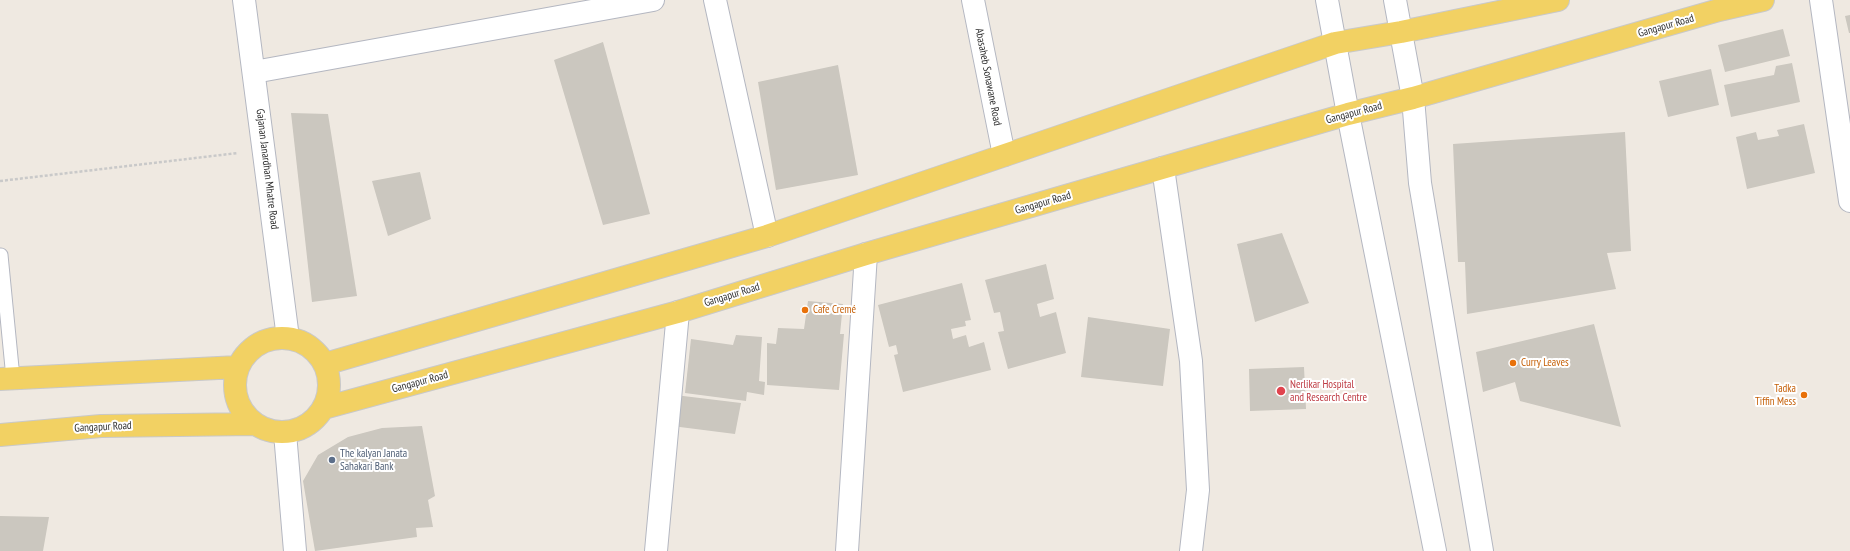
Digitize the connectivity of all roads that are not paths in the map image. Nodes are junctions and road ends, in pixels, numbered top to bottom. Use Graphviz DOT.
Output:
graph roads {
  1 [pos="244,0"];
  2 [pos="653,0"];
  3 [pos="714,0"];
  4 [pos="973,0"];
  5 [pos="1327,0"];
  6 [pos="1395,0"];
  7 [pos="1558,0"];
  8 [pos="1763,0"];
  9 [pos="1821,0"];
  10 [pos="1401,32"];
  11 [pos="1335,43"];
  12 [pos="254,72"];
  13 [pos="1413,98"];
  14 [pos="1348,114"];
  15 [pos="1004,155"];
  16 [pos="1163,168"];
  17 [pos="1850,201"];
  18 [pos="767,236"];
  19 [pos="866,254"];
  20 [pos="1,255"];
  21 [pos="678,312"];
  22 [pos="288,338"];
  23 [pos="325,364"];
  24 [pos="238,367"];
  25 [pos="7,378"];
  26 [pos="324,408"];
  27 [pos="254,424"];
  28 [pos="285,433"];
  29 [pos="0,435"];
  30 [pos="295,551"];
  31 [pos="656,551"];
  32 [pos="847,551"];
  33 [pos="1191,551"];
  34 [pos="1435,551"];
  35 [pos="1482,551"];
  1 -- 12 [label="street, Gajanan Janardhan Mhatre Road"];
  2 -- 12 [label="street"];
  3 -- 18 [label="street"];
  4 -- 15 [label="street, Abasaheb Sonawane Road"];
  5 -- 11 [label="street"];
  6 -- 10 [label="street"];
  7 -- 10 [label="main road"];
  8 -- 13 [label="main road, Gangapur Road"];
  9 -- 17 [label="street"];
  10 -- 11 [label="main road"];
  10 -- 13 [label="street"];
  11 -- 14 [label="street"];
  11 -- 15 [label="main road"];
  12 -- 22 [label="street, Gajanan Janardhan Mhatre Road"];
  13 -- 14 [label="main road, Gangapur Road"];
  13 -- 35 [label="street"];
  14 -- 16 [label="main road, Gangapur Road"];
  14 -- 34 [label="street"];
  15 -- 18 [label="main road"];
  16 -- 19 [label="main road, Gangapur Road"];
  16 -- 33 [label="street"];
  18 -- 23 [label="main road"];
  19 -- 21 [label="main road, Gangapur Road"];
  19 -- 32 [label="street"];
  20 -- 25 [label="lane"];
  21 -- 26 [label="main road, Gangapur Road"];
  21 -- 31 [label="street"];
  22 -- 23 [label="main road"];
  22 -- 24 [label="main road"];
  23 -- 26 [label="main road"];
  24 -- 25 [label="main road"];
  24 -- 27 [label="main road"];
  26 -- 28 [label="main road"];
  27 -- 28 [label="main road"];
  27 -- 29 [label="main road, Gangapur Road"];
  28 -- 30 [label="street"];
}
